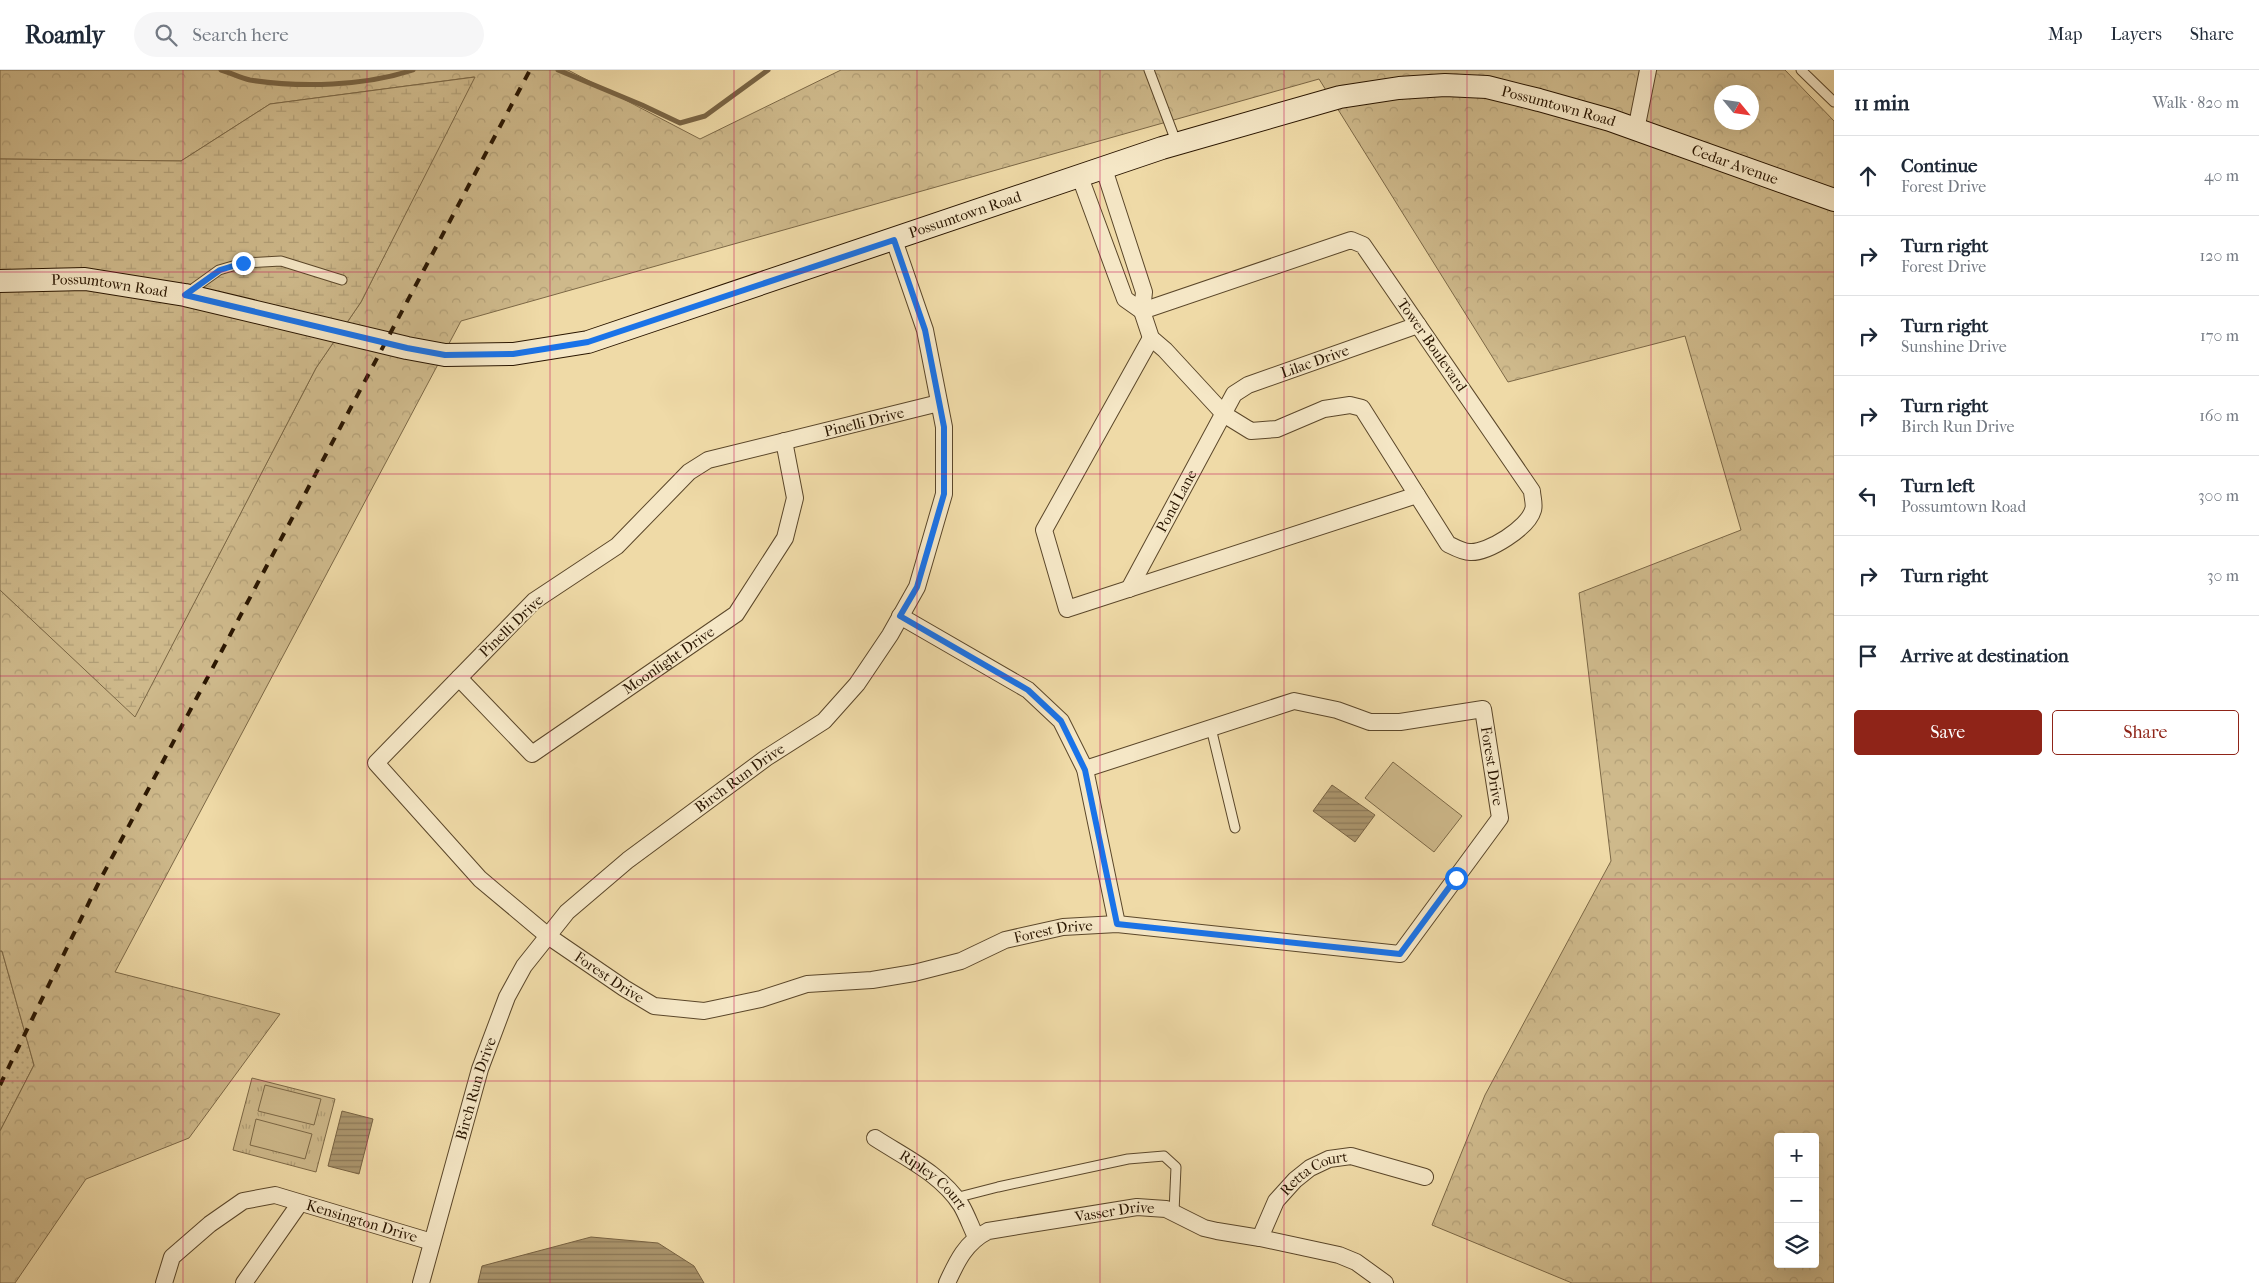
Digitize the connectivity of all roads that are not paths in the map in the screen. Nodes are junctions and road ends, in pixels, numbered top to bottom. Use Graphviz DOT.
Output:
graph roads {
  1 [pos="1149,70"];
  2 [pos="1648,70"];
  3 [pos="1801,70"];
  4 [pos="1811,73"];
  5 [pos="1834,102"];
  6 [pos="1636,130"];
  7 [pos="1177,144"];
  8 [pos="1104,169"];
  9 [pos="1080,177"];
  10 [pos="1834,200"];
  11 [pos="894,240"];
  12 [pos="342,280"];
  13 [pos="0,281"];
  14 [pos="185,295"];
  15 [pos="1142,312"];
  16 [pos="1418,325"];
  17 [pos="1151,338"];
  18 [pos="939,404"];
  19 [pos="1225,415"];
  20 [pos="784,441"];
  21 [pos="1417,495"];
  22 [pos="1129,588"];
  23 [pos="900,616"];
  24 [pos="459,678"];
  25 [pos="1211,728"];
  26 [pos="1085,770"];
  27 [pos="1235,828"];
  28 [pos="1117,924"];
  29 [pos="548,936"];
  30 [pos="875,1138"];
  31 [pos="1425,1177"];
  32 [pos="955,1198"];
  33 [pos="300,1203"];
  34 [pos="1174,1212"];
  35 [pos="976,1237"];
  36 [pos="1260,1238"];
  37 [pos="432,1242"];
  38 [pos="164,1283"];
  39 [pos="244,1283"];
  40 [pos="421,1283"];
  41 [pos="947,1283"];
  42 [pos="1386,1283"];
  1 -- 7 [label="lane"];
  2 -- 6 [label="street"];
  3 -- 4 [label="lane"];
  4 -- 5 [label="lane"];
  6 -- 7 [label="main road, Possumtown Road"];
  6 -- 10 [label="main road, Cedar Avenue"];
  7 -- 8 [label="main road, Possumtown Road"];
  8 -- 9 [label="main road, Possumtown Road"];
  8 -- 15 [label="street, Tower Boulevard"];
  9 -- 11 [label="main road, Possumtown Road"];
  9 -- 15 [label="street, Tower Boulevard"];
  11 -- 14 [label="main road, Possumtown Road"];
  11 -- 18 [label="street, Birch Run Drive"];
  12 -- 14 [label="lane"];
  13 -- 14 [label="main road, Possumtown Road"];
  15 -- 16 [label="street, Tower Boulevard"];
  15 -- 17 [label="street, Tower Boulevard"];
  16 -- 19 [label="street, Lilac Drive"];
  16 -- 21 [label="street, Tower Boulevard"];
  17 -- 19 [label="street, Tower Boulevard"];
  17 -- 22 [label="street"];
  18 -- 20 [label="street, Pinelli Drive"];
  18 -- 23 [label="street, Birch Run Drive"];
  19 -- 21 [label="street, Tower Boulevard"];
  19 -- 22 [label="street, Pond Lane"];
  20 -- 24 [label="street, Pinelli Drive"];
  20 -- 24 [label="street, Moonlight Drive"];
  21 -- 22 [label="street"];
  23 -- 26 [label="street"];
  23 -- 29 [label="street, Birch Run Drive"];
  24 -- 29 [label="street, Pinelli Drive"];
  25 -- 26 [label="street"];
  25 -- 27 [label="lane"];
  25 -- 28 [label="street, Forest Drive"];
  26 -- 28 [label="street"];
  28 -- 29 [label="street, Forest Drive"];
  29 -- 37 [label="street, Birch Run Drive"];
  30 -- 32 [label="street, Ripley Court"];
  31 -- 36 [label="street, Retta Court"];
  32 -- 34 [label="lane"];
  32 -- 35 [label="street, Ripley Court"];
  33 -- 37 [label="street, Kensington Drive"];
  33 -- 38 [label="street"];
  33 -- 39 [label="street, Kensington Drive"];
  34 -- 35 [label="street, Vasser Drive"];
  34 -- 36 [label="street, Vasser Drive"];
  35 -- 41 [label="street"];
  36 -- 42 [label="street, Vasser Drive"];
  37 -- 40 [label="street, Birch Run Drive"];
}
